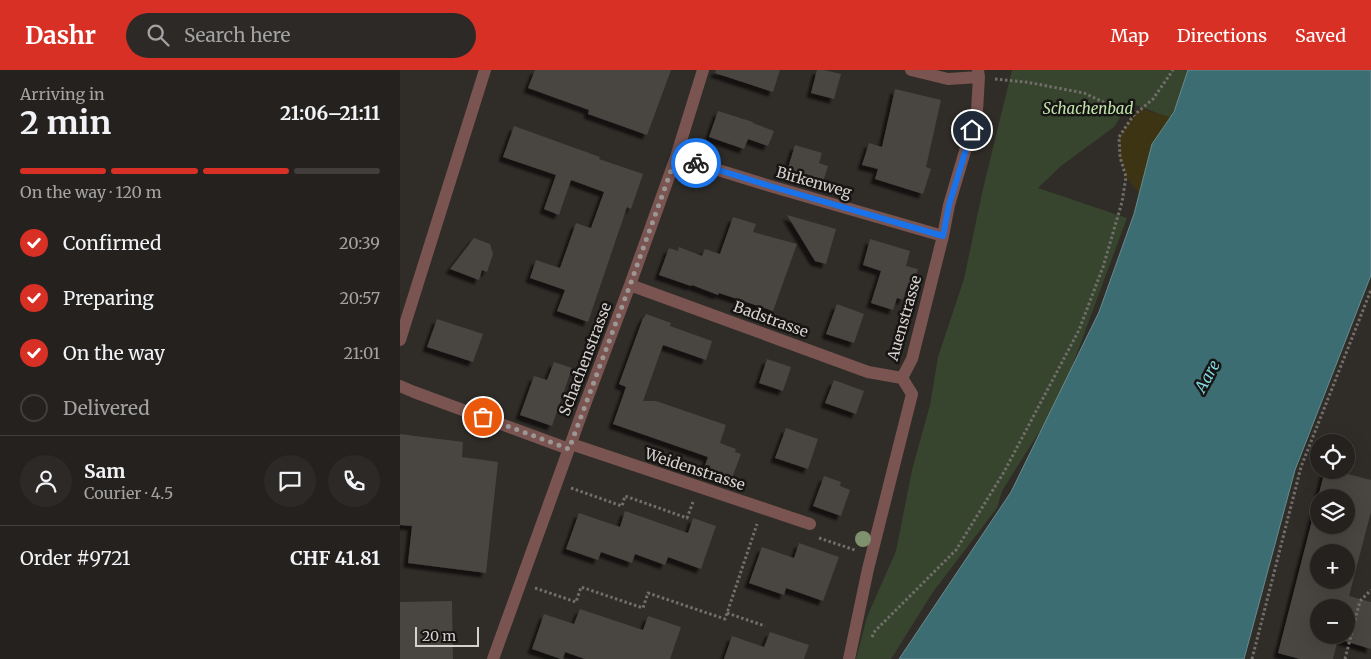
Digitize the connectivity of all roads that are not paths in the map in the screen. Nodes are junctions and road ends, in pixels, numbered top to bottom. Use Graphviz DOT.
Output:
graph roads {
  1 [pos="485,70"];
  2 [pos="704,70"];
  3 [pos="911,70"];
  4 [pos="978,74"];
  5 [pos="676,157"];
  6 [pos="943,236"];
  7 [pos="630,285"];
  8 [pos="400,340"];
  9 [pos="902,378"];
  10 [pos="400,386"];
  11 [pos="570,447"];
  12 [pos="810,524"];
  13 [pos="493,659"];
  14 [pos="849,659"];
  1 -- 8 [label="street"];
  2 -- 5 [label="street, Schachenstrasse"];
  3 -- 4 [label="street"];
  4 -- 6 [label="street, Auenstrasse"];
  5 -- 6 [label="street, Birkenweg"];
  5 -- 7 [label="street, Schachenstrasse"];
  6 -- 9 [label="street, Auenstrasse"];
  7 -- 9 [label="street, Badstrasse"];
  7 -- 11 [label="street, Schachenstrasse"];
  9 -- 14 [label="street, Auenstrasse"];
  10 -- 11 [label="street, Weidenstrasse"];
  11 -- 12 [label="street, Weidenstrasse"];
  11 -- 13 [label="street, Schachenstrasse"];
}
